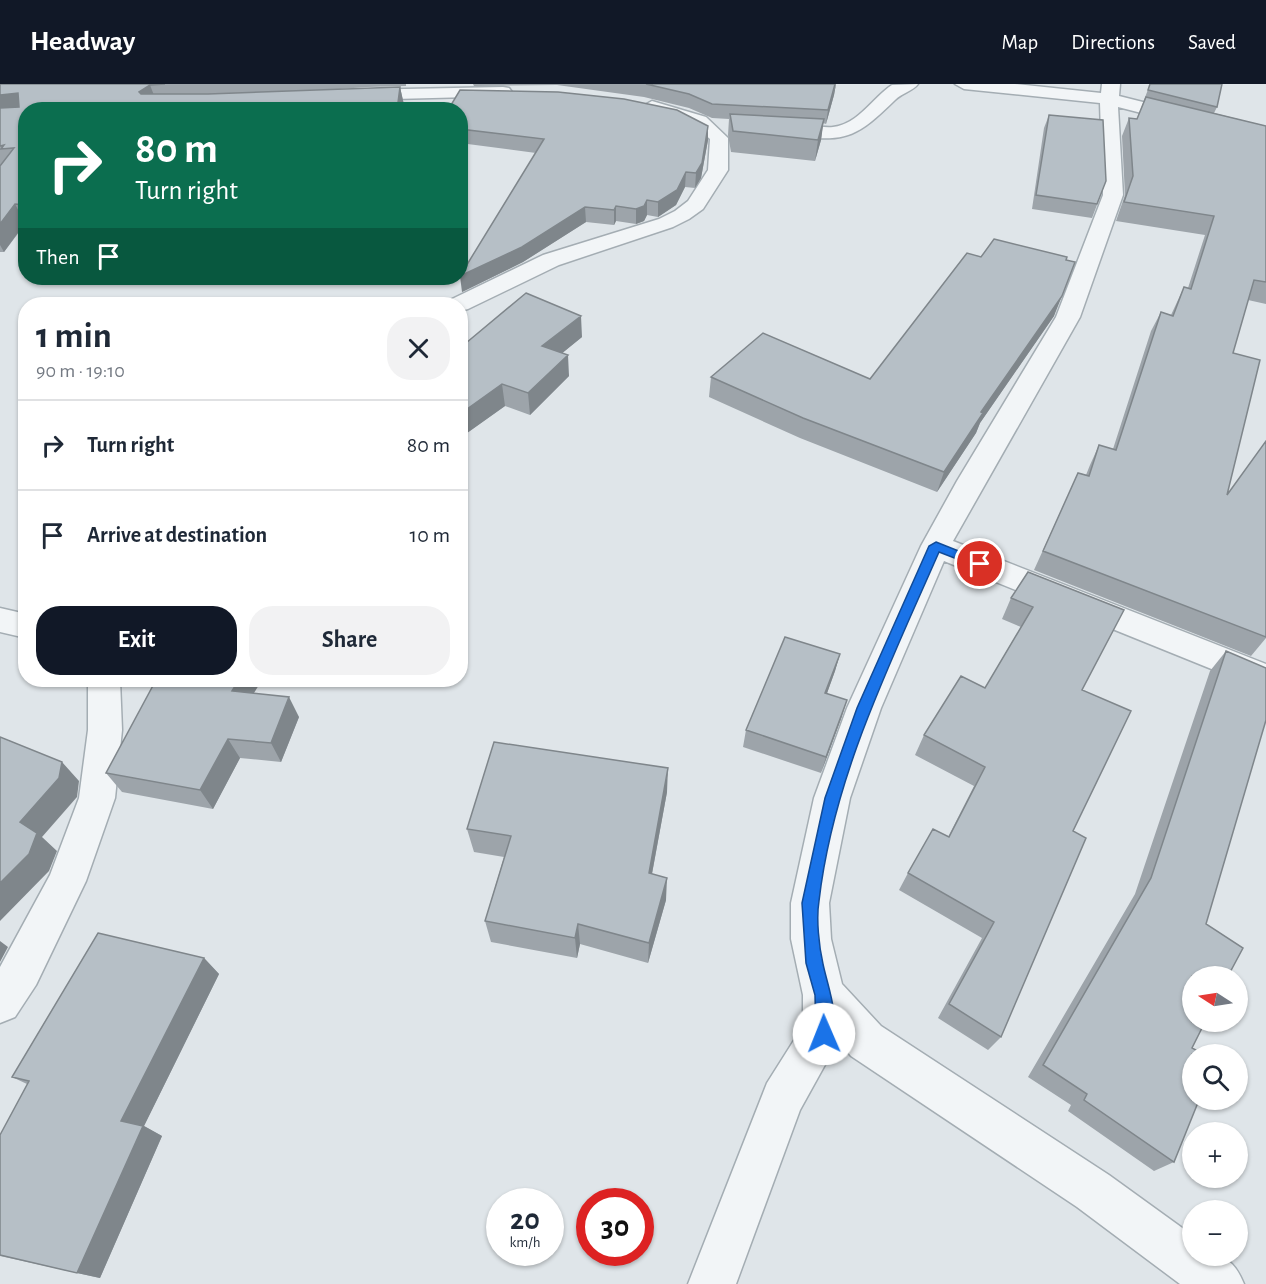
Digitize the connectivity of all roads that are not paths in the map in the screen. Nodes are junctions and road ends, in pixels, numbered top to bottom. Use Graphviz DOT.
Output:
graph roads {
  1 [pos="909,84"];
  2 [pos="964,84"];
  3 [pos="1110,91"];
  4 [pos="524,92"];
  5 [pos="332,96"];
  6 [pos="633,102"];
  7 [pos="708,125"];
  8 [pos="737,127"];
  9 [pos="757,128"];
  10 [pos="1266,139"];
  11 [pos="468,300"];
  12 [pos="936,546"];
  13 [pos="0,620"];
  14 [pos="18,624"];
  15 [pos="1266,678"];
  16 [pos="104,687"];
  17 [pos="824,995"];
  18 [pos="0,1002"];
  19 [pos="712,1284"];
  20 [pos="1220,1284"];
  1 -- 9 [label="street"];
  2 -- 3 [label="street"];
  3 -- 10 [label="street"];
  3 -- 12 [label="street"];
  4 -- 5 [label="street"];
  6 -- 7 [label="street"];
  7 -- 8 [label="street"];
  7 -- 11 [label="street"];
  12 -- 15 [label="street"];
  12 -- 17 [label="street"];
  13 -- 14 [label="street"];
  16 -- 18 [label="street"];
  17 -- 19 [label="street"];
  17 -- 20 [label="street"];
}
